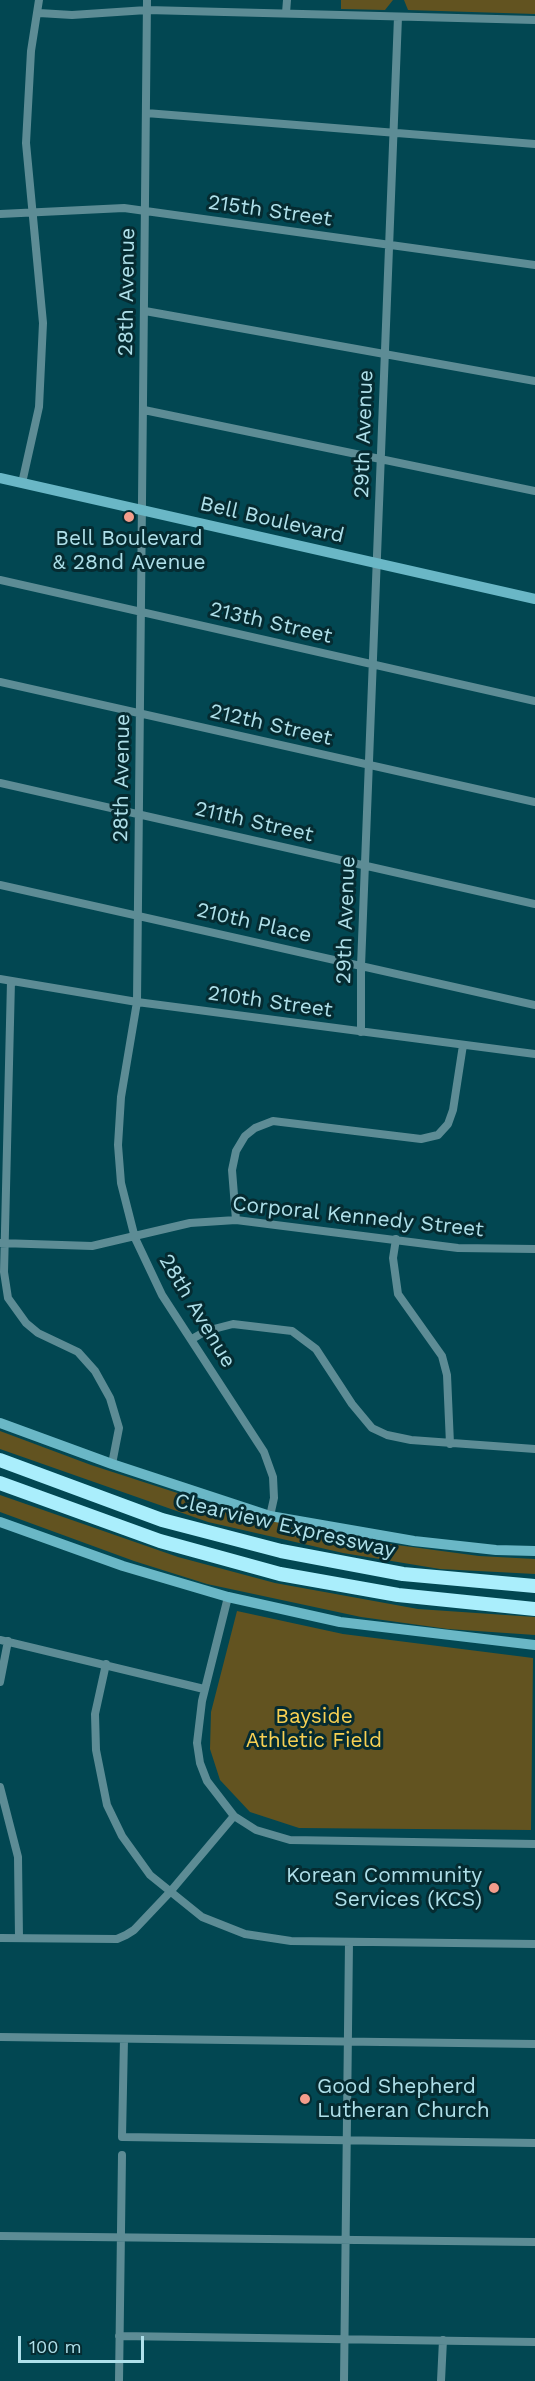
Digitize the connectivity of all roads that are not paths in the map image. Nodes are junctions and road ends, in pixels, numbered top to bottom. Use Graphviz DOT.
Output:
graph roads {
  1 [pos="39,0"];
  2 [pos="147,0"];
  3 [pos="287,0"];
  4 [pos="147,10"];
  5 [pos="39,14"];
  6 [pos="286,14"];
  7 [pos="398,17"];
  8 [pos="535,20"];
  9 [pos="146,113"];
  10 [pos="394,132"];
  11 [pos="535,144"];
  12 [pos="146,212"];
  13 [pos="34,213"];
  14 [pos="0,214"];
  15 [pos="390,246"];
  16 [pos="535,266"];
  17 [pos="145,311"];
  18 [pos="386,354"];
  19 [pos="535,381"];
  20 [pos="144,410"];
  21 [pos="381,458"];
  22 [pos="0,478"];
  23 [pos="22,483"];
  24 [pos="535,491"];
  25 [pos="142,510"];
  26 [pos="377,563"];
  27 [pos="0,580"];
  28 [pos="535,599"];
  29 [pos="142,612"];
  30 [pos="373,664"];
  31 [pos="0,682"];
  32 [pos="535,701"];
  33 [pos="141,713"];
  34 [pos="370,765"];
  35 [pos="0,783"];
  36 [pos="535,802"];
  37 [pos="139,815"];
  38 [pos="365,866"];
  39 [pos="0,885"];
  40 [pos="535,904"];
  41 [pos="138,916"];
  42 [pos="361,966"];
  43 [pos="0,980"];
  44 [pos="11,981"];
  45 [pos="137,1002"];
  46 [pos="535,1005"];
  47 [pos="361,1032"];
  48 [pos="463,1045"];
  49 [pos="535,1054"];
  50 [pos="236,1220"];
  51 [pos="135,1238"];
  52 [pos="396,1239"];
  53 [pos="3,1243"];
  54 [pos="535,1249"];
  55 [pos="192,1339"];
  56 [pos="0,1423"];
  57 [pos="450,1444"];
  58 [pos="535,1449"];
  59 [pos="0,1460"];
  60 [pos="112,1464"];
  61 [pos="0,1483"];
  62 [pos="270,1516"];
  63 [pos="0,1522"];
  64 [pos="535,1551"];
  65 [pos="535,1586"];
  66 [pos="228,1596"];
  67 [pos="535,1609"];
  68 [pos="4,1641"];
  69 [pos="535,1645"];
  70 [pos="106,1664"];
  71 [pos="0,1682"];
  72 [pos="204,1689"];
  73 [pos="0,1787"];
  74 [pos="234,1816"];
  75 [pos="535,1844"];
  76 [pos="170,1892"];
  77 [pos="0,1938"];
  78 [pos="19,1938"];
  79 [pos="349,1942"];
  80 [pos="535,1944"];
  81 [pos="0,2037"];
  82 [pos="124,2039"];
  83 [pos="348,2042"];
  84 [pos="535,2044"];
  85 [pos="347,2141"];
  86 [pos="535,2143"];
  87 [pos="122,2155"];
  88 [pos="0,2236"];
  89 [pos="121,2237"];
  90 [pos="346,2240"];
  91 [pos="535,2242"];
  92 [pos="119,2337"];
  93 [pos="344,2339"];
  94 [pos="443,2340"];
  95 [pos="535,2342"];
  96 [pos="119,2381"];
  97 [pos="344,2381"];
  98 [pos="441,2381"];
  1 -- 5 [label="street"];
  2 -- 4 [label="street, 28th Avenue"];
  3 -- 6 [label="street"];
  4 -- 5 [label="street"];
  4 -- 6 [label="street"];
  4 -- 9 [label="street, 28th Avenue"];
  5 -- 13 [label="street"];
  6 -- 7 [label="street"];
  7 -- 8 [label="street"];
  7 -- 10 [label="street, 29th Avenue"];
  9 -- 10 [label="street"];
  9 -- 12 [label="street, 28th Avenue"];
  10 -- 11 [label="street"];
  10 -- 15 [label="street, 29th Avenue"];
  12 -- 13 [label="street, 215th Street"];
  12 -- 15 [label="street, 215th Street"];
  12 -- 17 [label="street, 28th Avenue"];
  13 -- 14 [label="street, 215th Street"];
  13 -- 23 [label="street"];
  15 -- 16 [label="street, 215th Street"];
  15 -- 18 [label="street, 29th Avenue"];
  17 -- 18 [label="street"];
  17 -- 20 [label="street, 28th Avenue"];
  18 -- 19 [label="street"];
  18 -- 21 [label="street, 29th Avenue"];
  20 -- 21 [label="street"];
  20 -- 25 [label="street, 28th Avenue"];
  21 -- 24 [label="street"];
  21 -- 26 [label="street, 29th Avenue"];
  22 -- 23 [label="street, Bell Boulevard"];
  23 -- 25 [label="street, Bell Boulevard"];
  25 -- 26 [label="street, Bell Boulevard"];
  25 -- 29 [label="street, 28th Avenue"];
  26 -- 28 [label="street, Bell Boulevard"];
  26 -- 30 [label="street, 29th Avenue"];
  27 -- 29 [label="street, 213th Street"];
  29 -- 30 [label="street, 213th Street"];
  29 -- 33 [label="street, 28th Avenue"];
  30 -- 32 [label="street, 213th Street"];
  30 -- 34 [label="street, 29th Avenue"];
  31 -- 33 [label="street, 212th Street"];
  33 -- 34 [label="street, 212th Street"];
  33 -- 37 [label="street, 28th Avenue"];
  34 -- 36 [label="street, 212th Street"];
  34 -- 38 [label="street, 29th Avenue"];
  35 -- 37 [label="street, 211th Street"];
  37 -- 38 [label="street, 211th Street"];
  37 -- 41 [label="street, 28th Avenue"];
  38 -- 40 [label="street, 211th Street"];
  38 -- 42 [label="street, 29th Avenue"];
  39 -- 41 [label="street, 210th Place"];
  41 -- 42 [label="street, 210th Place"];
  41 -- 45 [label="street, 28th Avenue"];
  42 -- 46 [label="street, 210th Place"];
  42 -- 47 [label="street, 29th Avenue"];
  43 -- 44 [label="street, 210th Street"];
  44 -- 45 [label="street, 210th Street"];
  44 -- 53 [label="street"];
  45 -- 47 [label="street, 210th Street"];
  45 -- 51 [label="street, 28th Avenue"];
  47 -- 48 [label="street, 210th Street"];
  48 -- 49 [label="street, 210th Street"];
  48 -- 50 [label="street"];
  50 -- 51 [label="street, Corporal Kennedy Street"];
  50 -- 52 [label="street, Corporal Kennedy Street"];
  51 -- 53 [label="street, Corporal Kennedy Street"];
  51 -- 55 [label="street, 28th Avenue"];
  52 -- 54 [label="street, Corporal Kennedy Street"];
  52 -- 57 [label="street"];
  53 -- 60 [label="street"];
  55 -- 57 [label="street"];
  55 -- 62 [label="street, 28th Avenue"];
  56 -- 60 [label="street"];
  57 -- 58 [label="street"];
  59 -- 65 [label="highway, Clearview Expressway"];
  60 -- 62 [label="street"];
  61 -- 67 [label="highway, Clearview Expressway"];
  62 -- 64 [label="street"];
  63 -- 66 [label="street"];
  66 -- 69 [label="street"];
  66 -- 72 [label="street"];
  68 -- 70 [label="street"];
  68 -- 71 [label="street"];
  70 -- 72 [label="street"];
  70 -- 76 [label="street"];
  72 -- 74 [label="street"];
  73 -- 78 [label="street"];
  74 -- 75 [label="street"];
  74 -- 76 [label="street"];
  76 -- 78 [label="street"];
  76 -- 79 [label="street"];
  77 -- 78 [label="street"];
  79 -- 80 [label="street"];
  79 -- 83 [label="street"];
  81 -- 82 [label="street"];
  82 -- 83 [label="street"];
  82 -- 85 [label="street"];
  83 -- 84 [label="street"];
  83 -- 85 [label="street"];
  85 -- 86 [label="street"];
  85 -- 90 [label="street"];
  87 -- 89 [label="street"];
  88 -- 89 [label="street"];
  89 -- 90 [label="street"];
  89 -- 92 [label="street"];
  90 -- 91 [label="street"];
  90 -- 93 [label="street"];
  92 -- 93 [label="street"];
  92 -- 96 [label="street"];
  93 -- 94 [label="street"];
  93 -- 97 [label="street"];
  94 -- 95 [label="street"];
  94 -- 98 [label="street"];
}
